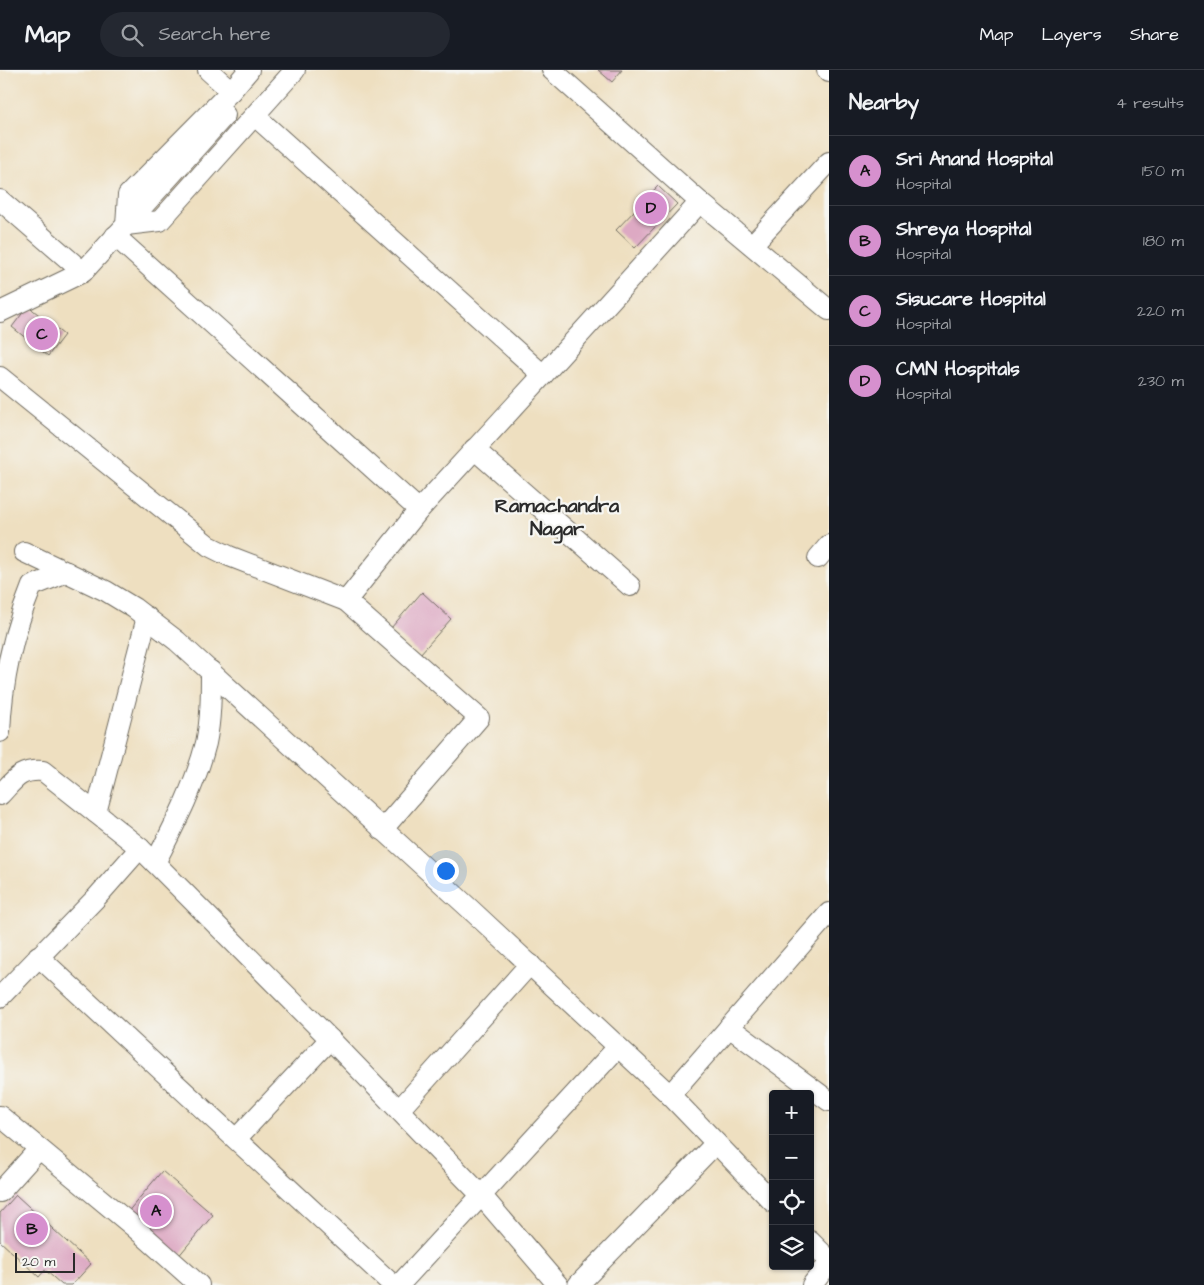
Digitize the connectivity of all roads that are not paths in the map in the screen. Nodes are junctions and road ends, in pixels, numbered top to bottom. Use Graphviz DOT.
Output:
graph roads {
  1 [pos="208,70"];
  2 [pos="249,70"];
  3 [pos="264,70"];
  4 [pos="295,70"];
  5 [pos="552,70"];
  6 [pos="232,91"];
  7 [pos="255,116"];
  8 [pos="829,162"];
  9 [pos="0,200"];
  10 [pos="700,202"];
  11 [pos="120,231"];
  12 [pos="752,245"];
  13 [pos="83,272"];
  14 [pos="829,310"];
  15 [pos="0,312"];
  16 [pos="543,375"];
  17 [pos="0,377"];
  18 [pos="474,449"];
  19 [pos="419,510"];
  20 [pos="24,552"];
  21 [pos="67,572"];
  22 [pos="630,586"];
  23 [pos="346,601"];
  24 [pos="147,617"];
  25 [pos="211,671"];
  26 [pos="0,732"];
  27 [pos="0,795"];
  28 [pos="96,813"];
  29 [pos="382,830"];
  30 [pos="140,848"];
  31 [pos="156,863"];
  32 [pos="829,913"];
  33 [pos="38,956"];
  34 [pos="530,964"];
  35 [pos="0,996"];
  36 [pos="729,1027"];
  37 [pos="330,1039"];
  38 [pos="618,1047"];
  39 [pos="670,1095"];
  40 [pos="829,1101"];
  41 [pos="399,1110"];
  42 [pos="0,1116"];
  43 [pos="236,1139"];
  44 [pos="716,1143"];
  45 [pos="39,1149"];
  46 [pos="0,1192"];
  47 [pos="481,1194"];
  48 [pos="769,1198"];
  49 [pos="814,1245"];
  50 [pos="829,1262"];
  51 [pos="199,1285"];
  52 [pos="393,1285"];
  53 [pos="399,1285"];
  54 [pos="558,1285"];
  55 [pos="578,1285"];
  56 [pos="812,1285"];
  1 -- 6 [label="street"];
  2 -- 6 [label="street"];
  3 -- 11 [label="street"];
  4 -- 7 [label="street"];
  5 -- 10 [label="street"];
  6 -- 11 [label="street"];
  7 -- 11 [label="street"];
  7 -- 16 [label="street"];
  8 -- 12 [label="street"];
  9 -- 13 [label="street"];
  10 -- 12 [label="street"];
  10 -- 16 [label="street"];
  11 -- 13 [label="street"];
  11 -- 19 [label="street"];
  12 -- 14 [label="street"];
  13 -- 15 [label="street"];
  16 -- 18 [label="street"];
  17 -- 23 [label="street"];
  18 -- 19 [label="street"];
  18 -- 22 [label="street"];
  19 -- 23 [label="street"];
  20 -- 21 [label="street"];
  21 -- 24 [label="street"];
  21 -- 26 [label="street"];
  23 -- 29 [label="street"];
  24 -- 25 [label="street"];
  24 -- 28 [label="street"];
  25 -- 29 [label="street"];
  25 -- 31 [label="street"];
  27 -- 28 [label="street"];
  28 -- 30 [label="street"];
  29 -- 34 [label="street"];
  30 -- 31 [label="street"];
  30 -- 33 [label="street"];
  31 -- 37 [label="street"];
  32 -- 36 [label="street"];
  33 -- 35 [label="street"];
  33 -- 43 [label="street"];
  34 -- 38 [label="street"];
  34 -- 41 [label="street"];
  36 -- 39 [label="street"];
  36 -- 40 [label="street"];
  37 -- 41 [label="street"];
  37 -- 43 [label="street"];
  38 -- 39 [label="street"];
  38 -- 47 [label="street"];
  39 -- 44 [label="street"];
  41 -- 47 [label="street"];
  42 -- 45 [label="street"];
  43 -- 52 [label="street"];
  44 -- 48 [label="street"];
  44 -- 55 [label="street"];
  45 -- 46 [label="street"];
  45 -- 51 [label="street"];
  47 -- 53 [label="street"];
  47 -- 54 [label="street"];
  49 -- 50 [label="street"];
  50 -- 56 [label="street"];
}
